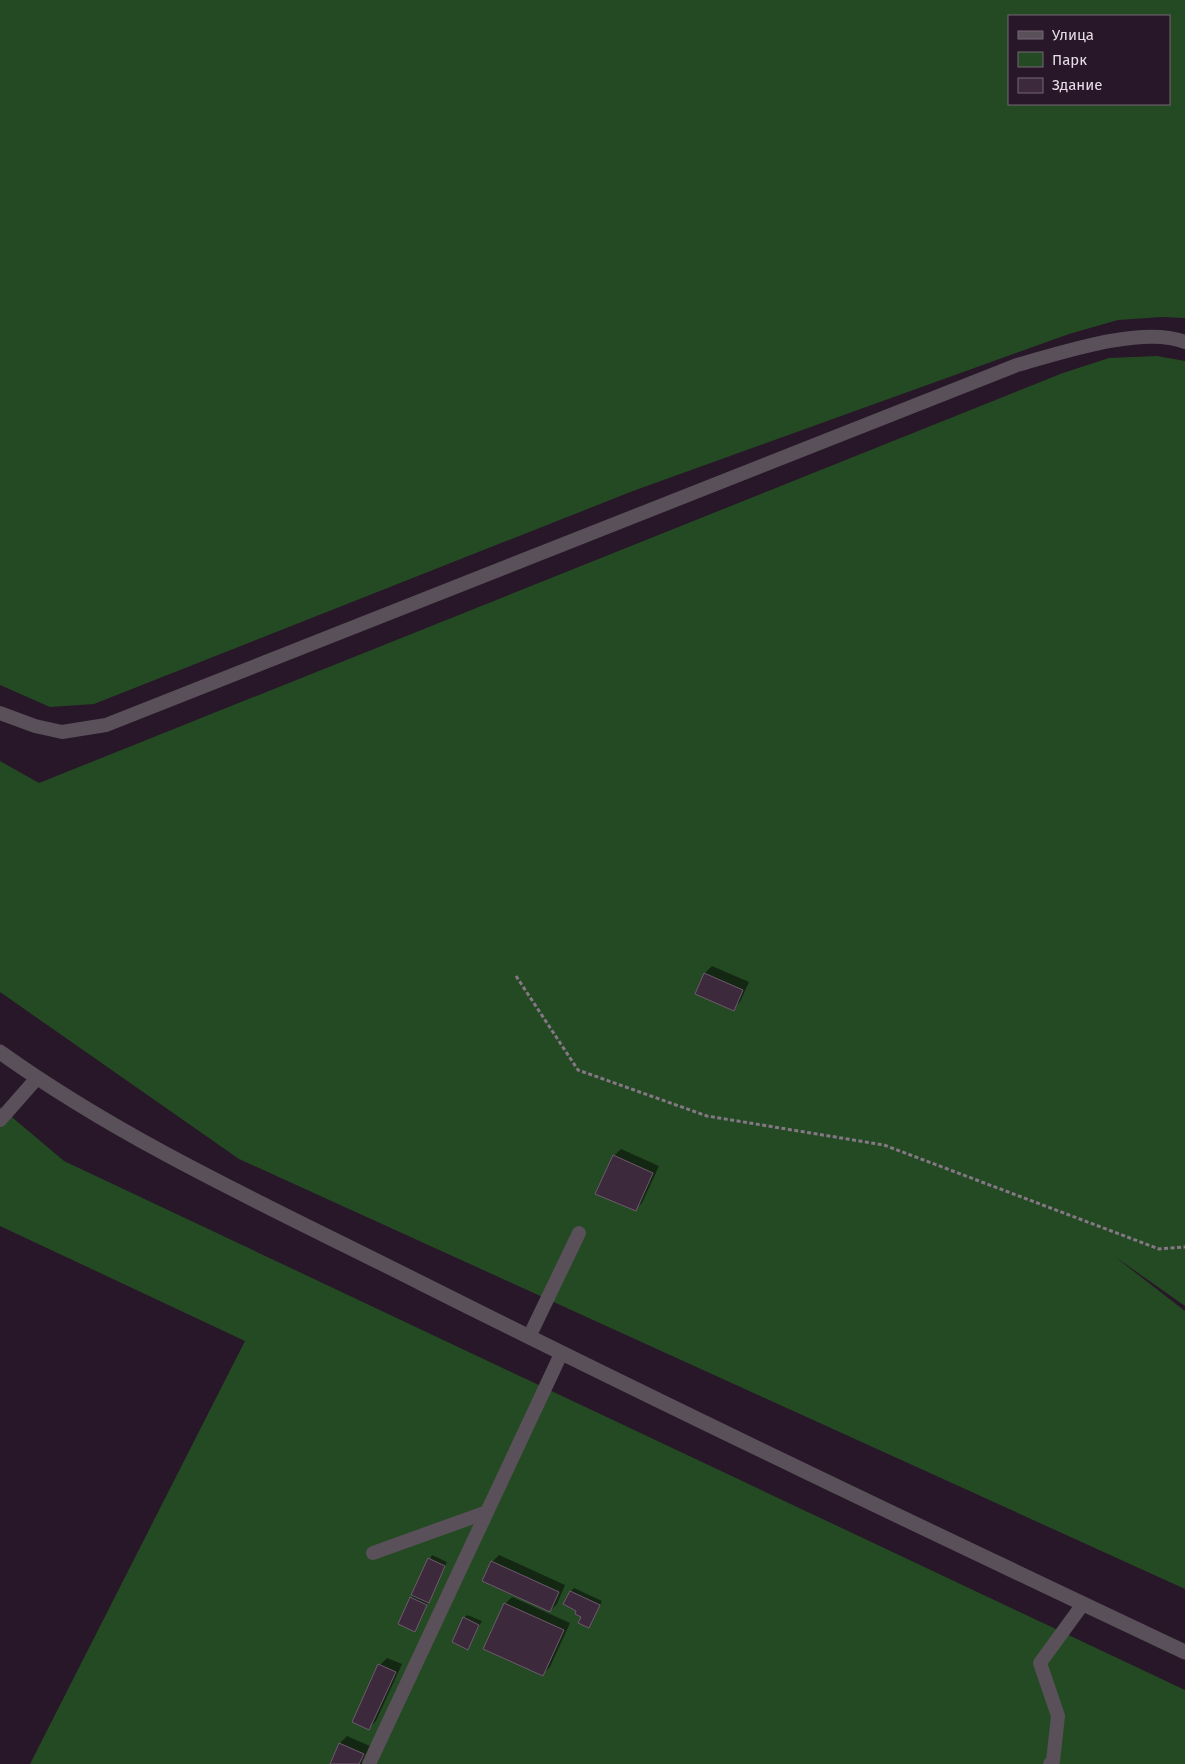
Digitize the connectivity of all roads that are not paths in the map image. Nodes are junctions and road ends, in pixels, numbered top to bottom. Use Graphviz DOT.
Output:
graph roads {
  1 [pos="1185,342"];
  2 [pos="0,713"];
  3 [pos="0,1052"];
  4 [pos="37,1078"];
  5 [pos="0,1120"];
  6 [pos="579,1233"];
  7 [pos="529,1337"];
  8 [pos="561,1354"];
  9 [pos="487,1512"];
  10 [pos="373,1553"];
  11 [pos="1083,1604"];
  12 [pos="1185,1652"];
  13 [pos="369,1764"];
  14 [pos="1050,1764"];
  1 -- 2 [label="lane"];
  3 -- 4 [label="street"];
  4 -- 5 [label="lane"];
  4 -- 7 [label="street"];
  6 -- 7 [label="lane"];
  7 -- 8 [label="street"];
  8 -- 9 [label="lane"];
  8 -- 11 [label="street"];
  9 -- 10 [label="lane"];
  9 -- 13 [label="lane"];
  11 -- 12 [label="street"];
  11 -- 14 [label="lane"];
}
